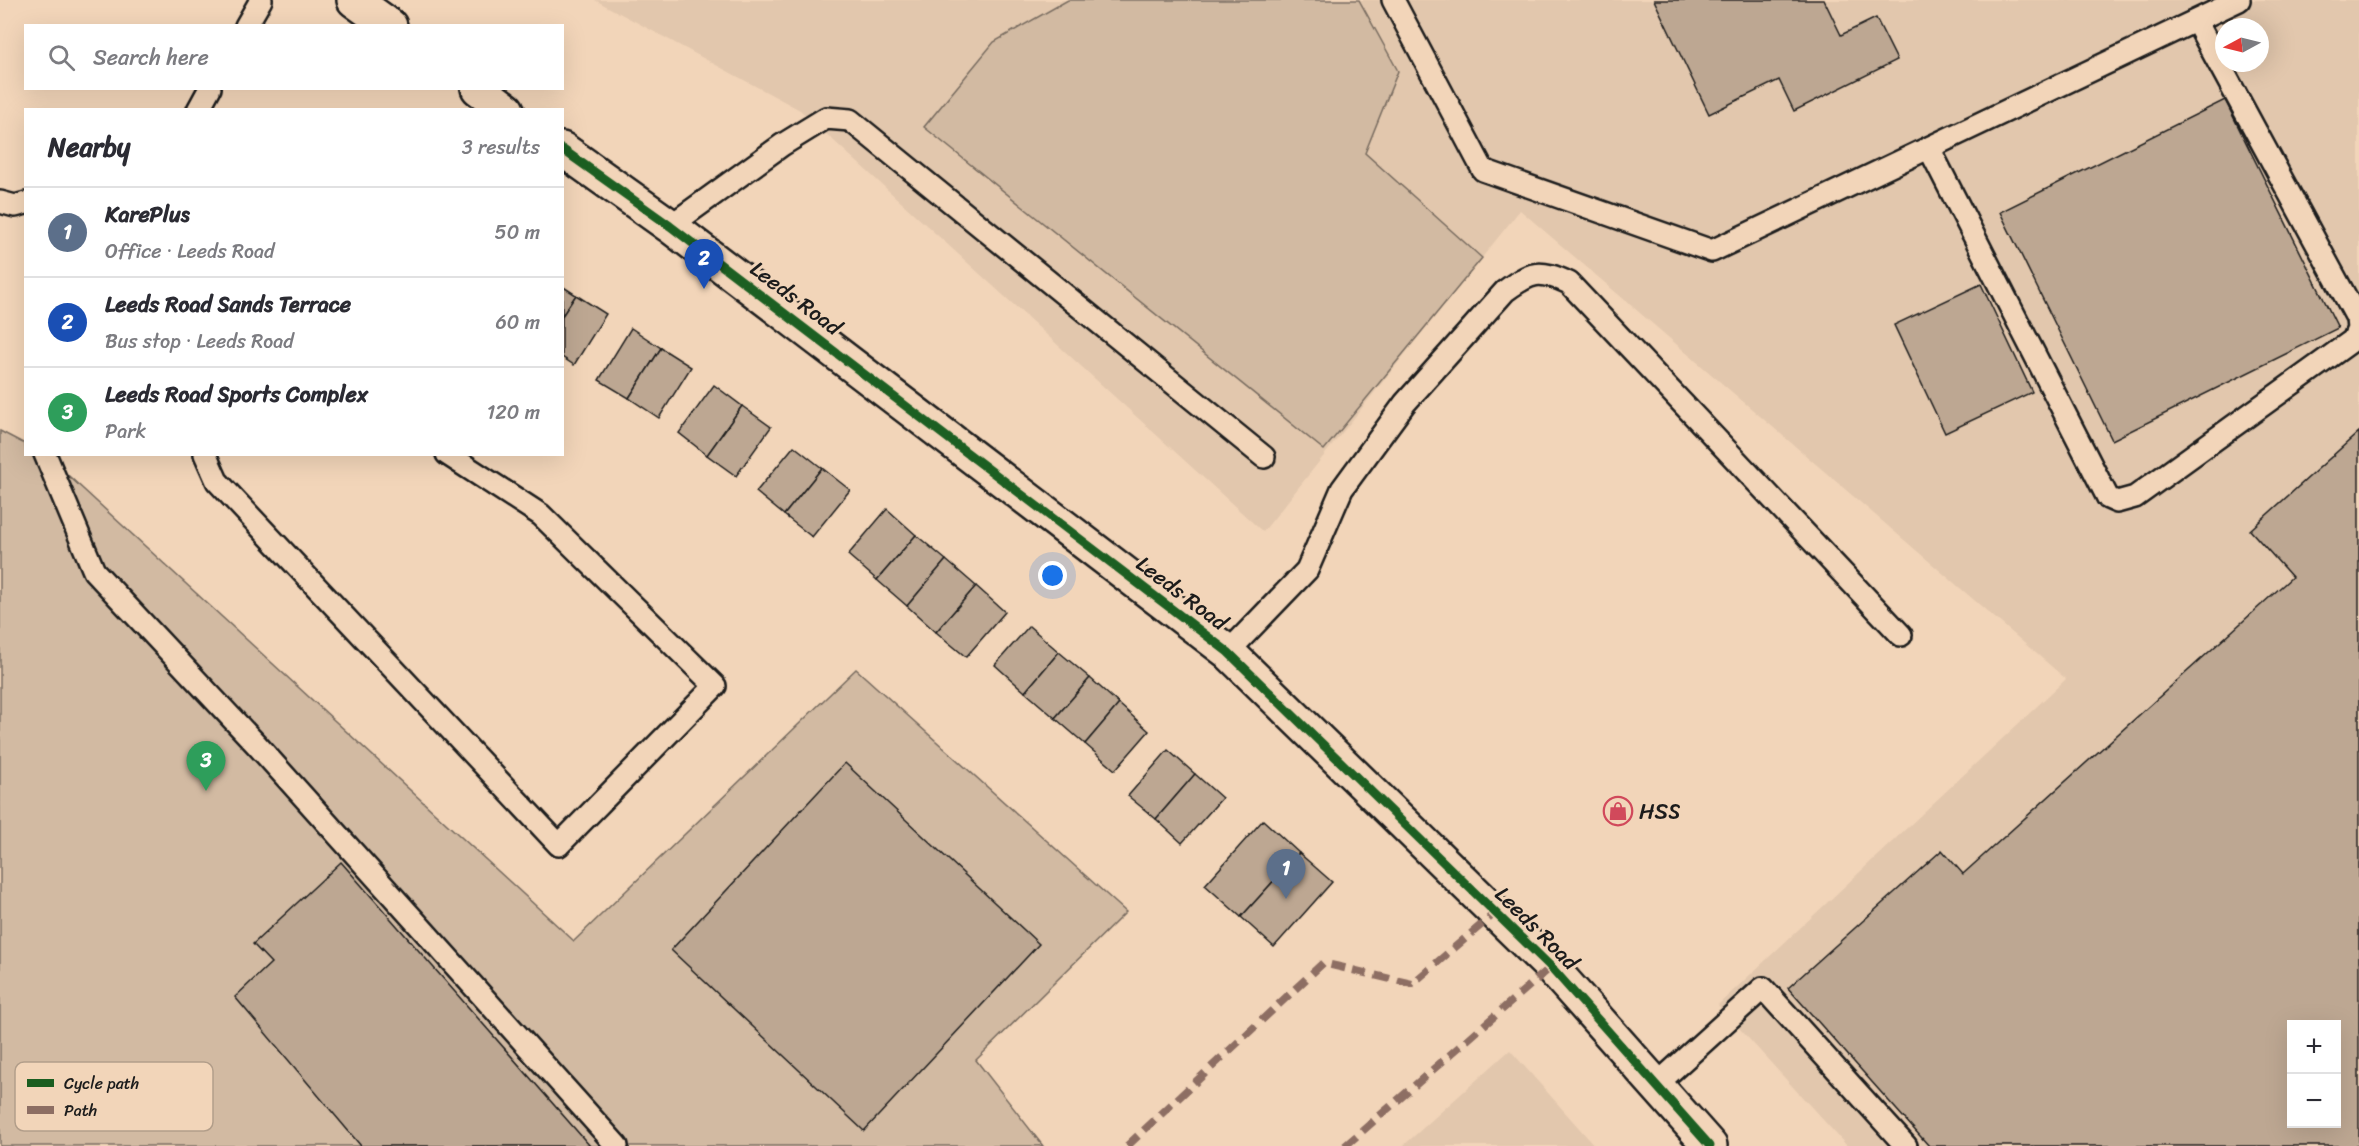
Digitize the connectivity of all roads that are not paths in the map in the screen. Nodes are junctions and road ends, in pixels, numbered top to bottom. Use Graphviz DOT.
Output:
graph roads {
  1 [pos="261,0"];
  2 [pos="354,0"];
  3 [pos="1393,0"];
  4 [pos="2240,0"];
  5 [pos="2196,21"];
  6 [pos="247,24"];
  7 [pos="387,24"];
  8 [pos="209,90"];
  9 [pos="481,90"];
  10 [pos="199,108"];
  11 [pos="504,108"];
  12 [pos="1929,148"];
  13 [pos="564,150"];
  14 [pos="0,202"];
  15 [pos="24,204"];
  16 [pos="670,226"];
  17 [pos="46,456"];
  18 [pos="206,456"];
  19 [pos="450,456"];
  20 [pos="1264,457"];
  21 [pos="1901,635"];
  22 [pos="1228,652"];
  23 [pos="1656,1085"];
  24 [pos="617,1146"];
  25 [pos="1710,1146"];
  26 [pos="1906,1146"];
  1 -- 6 [label="lane"];
  2 -- 7 [label="main road"];
  3 -- 12 [label="lane"];
  4 -- 5 [label="lane"];
  5 -- 12 [label="lane"];
  5 -- 12 [label="lane"];
  8 -- 10 [label="lane"];
  9 -- 11 [label="main road"];
  13 -- 16 [label="main road, Leeds Road"];
  14 -- 15 [label="lane"];
  16 -- 20 [label="lane"];
  16 -- 22 [label="main road, Leeds Road"];
  17 -- 24 [label="lane"];
  18 -- 19 [label="lane"];
  21 -- 22 [label="lane"];
  22 -- 23 [label="main road, Leeds Road"];
  23 -- 25 [label="main road, Leeds Road"];
  23 -- 26 [label="lane"];
}
